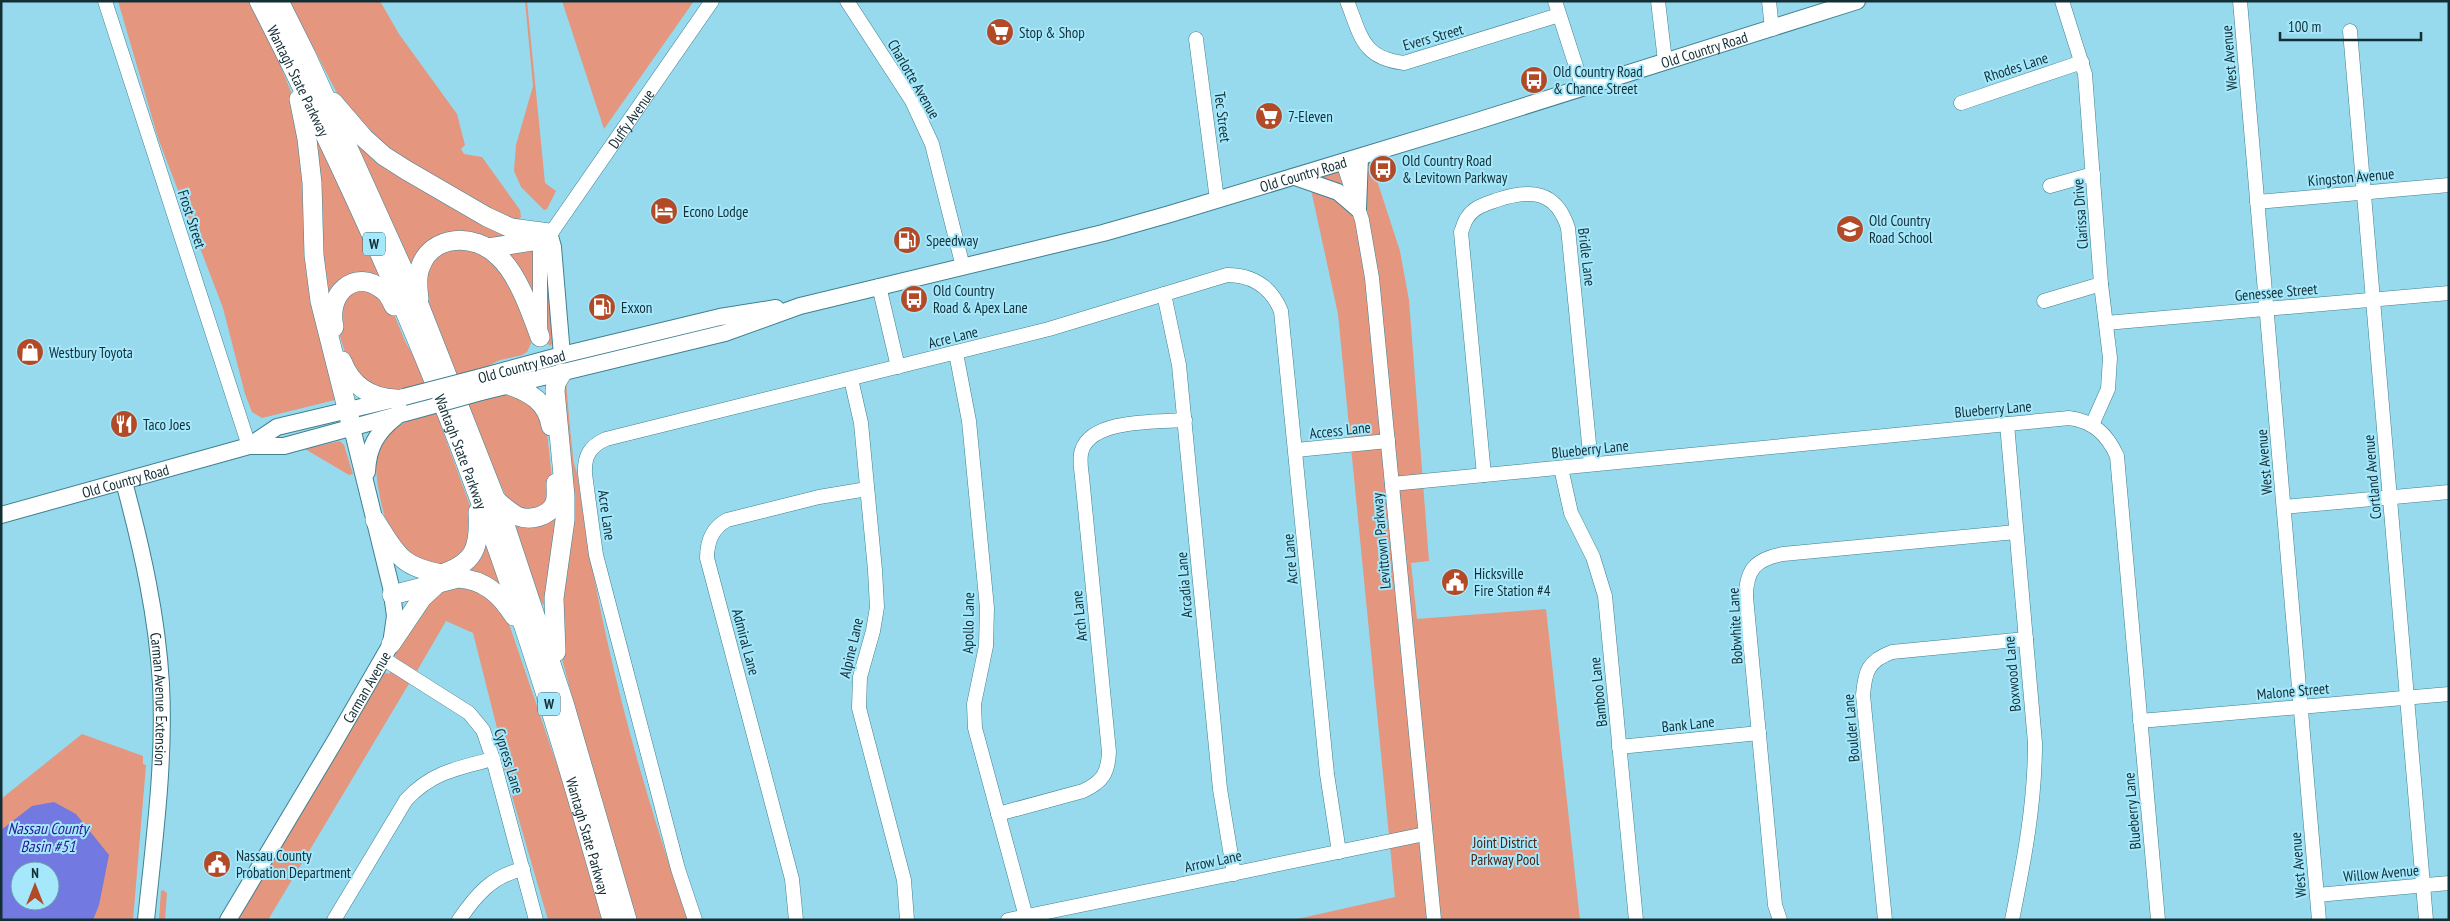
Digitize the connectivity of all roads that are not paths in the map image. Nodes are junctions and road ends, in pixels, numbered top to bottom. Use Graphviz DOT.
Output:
graph roads {
  1 [pos="105,1"];
  2 [pos="259,1"];
  3 [pos="279,1"];
  4 [pos="712,1"];
  5 [pos="847,1"];
  6 [pos="1347,1"];
  7 [pos="1554,1"];
  8 [pos="1658,1"];
  9 [pos="1769,1"];
  10 [pos="1857,1"];
  11 [pos="2062,1"];
  12 [pos="2240,1"];
  13 [pos="1559,15"];
  14 [pos="1772,29"];
  15 [pos="2350,31"];
  16 [pos="1196,39"];
  17 [pos="1665,61"];
  18 [pos="2082,62"];
  19 [pos="293,68"];
  20 [pos="316,81"];
  21 [pos="1583,88"];
  22 [pos="1961,103"];
  23 [pos="1360,157"];
  24 [pos="1343,162"];
  25 [pos="2093,174"];
  26 [pos="1295,177"];
  27 [pos="2449,185"];
  28 [pos="2050,186"];
  29 [pos="2364,192"];
  30 [pos="1217,200"];
  31 [pos="2257,202"];
  32 [pos="1358,209"];
  33 [pos="548,233"];
  34 [pos="488,248"];
  35 [pos="963,266"];
  36 [pos="2101,284"];
  37 [pos="879,286"];
  38 [pos="1164,294"];
  39 [pos="2449,294"];
  40 [pos="2372,300"];
  41 [pos="2044,301"];
  42 [pos="420,307"];
  43 [pos="2267,309"];
  44 [pos="2106,323"];
  45 [pos="540,337"];
  46 [pos="956,353"];
  47 [pos="427,362"];
  48 [pos="539,362"];
  49 [pos="562,364"];
  50 [pos="898,367"];
  51 [pos="851,379"];
  52 [pos="479,385"];
  53 [pos="508,385"];
  54 [pos="402,406"];
  55 [pos="350,419"];
  56 [pos="1185,420"];
  57 [pos="2007,424"];
  58 [pos="2092,425"];
  59 [pos="1388,441"];
  60 [pos="249,446"];
  61 [pos="1296,450"];
  62 [pos="1591,464"];
  63 [pos="1561,468"];
  64 [pos="1484,475"];
  65 [pos="124,482"];
  66 [pos="366,482"];
  67 [pos="1392,484"];
  68 [pos="867,489"];
  69 [pos="477,491"];
  70 [pos="2449,492"];
  71 [pos="2390,497"];
  72 [pos="495,499"];
  73 [pos="2284,507"];
  74 [pos="1,515"];
  75 [pos="375,520"];
  76 [pos="2016,532"];
  77 [pos="440,578"];
  78 [pos="392,591"];
  79 [pos="526,634"];
  80 [pos="2026,639"];
  81 [pos="387,651"];
  82 [pos="2449,694"];
  83 [pos="2407,697"];
  84 [pos="564,703"];
  85 [pos="2301,706"];
  86 [pos="2140,720"];
  87 [pos="1759,733"];
  88 [pos="1619,747"];
  89 [pos="493,759"];
  90 [pos="998,814"];
  91 [pos="1425,834"];
  92 [pos="1339,852"];
  93 [pos="522,869"];
  94 [pos="1234,874"];
  95 [pos="2449,883"];
  96 [pos="2423,885"];
  97 [pos="2317,895"];
  98 [pos="1026,916"];
  99 [pos="146,920"];
  100 [pos="228,920"];
  101 [pos="334,920"];
  102 [pos="460,920"];
  103 [pos="536,920"];
  104 [pos="612,920"];
  105 [pos="627,920"];
  106 [pos="696,920"];
  107 [pos="796,920"];
  108 [pos="907,920"];
  109 [pos="1008,920"];
  110 [pos="1434,920"];
  111 [pos="1636,920"];
  112 [pos="1780,920"];
  113 [pos="1885,920"];
  114 [pos="2012,920"];
  115 [pos="2158,920"];
  116 [pos="2319,920"];
  117 [pos="2426,920"];
  1 -- 60 [label="street, Frost Street"];
  2 -- 19 [label="highway, Wantagh State Parkway / W"];
  3 -- 20 [label="highway, Wantagh State Parkway / W"];
  4 -- 33 [label="street, Duffy Avenue"];
  5 -- 35 [label="street, Charlotte Avenue"];
  6 -- 13 [label="street, Evers Street"];
  7 -- 13 [label="street"];
  8 -- 17 [label="street"];
  9 -- 14 [label="street"];
  10 -- 14 [label="main road, Old Country Road"];
  11 -- 18 [label="street, Clarissa Drive"];
  12 -- 31 [label="street, West Avenue"];
  13 -- 21 [label="street"];
  14 -- 17 [label="main road, Old Country Road"];
  15 -- 29 [label="street, Cortland Avenue"];
  16 -- 30 [label="street, Tec Street"];
  17 -- 21 [label="main road, Old Country Road"];
  18 -- 22 [label="street, Rhodes Lane"];
  18 -- 25 [label="street, Clarissa Drive"];
  19 -- 47 [label="highway, Wantagh State Parkway / W"];
  19 -- 55 [label="highway"];
  20 -- 33 [label="highway"];
  20 -- 42 [label="highway, Wantagh State Parkway / W"];
  21 -- 23 [label="main road, Old Country Road"];
  23 -- 24 [label="main road, Old Country Road"];
  23 -- 32 [label="main road"];
  24 -- 26 [label="main road, Old Country Road"];
  24 -- 32 [label="street, Levittown Parkway"];
  25 -- 28 [label="street"];
  25 -- 36 [label="street, Clarissa Drive"];
  26 -- 30 [label="main road, Old Country Road"];
  26 -- 32 [label="main road"];
  27 -- 29 [label="street, Kingston Avenue"];
  29 -- 31 [label="street, Kingston Avenue"];
  29 -- 40 [label="street, Cortland Avenue"];
  30 -- 35 [label="main road, Old Country Road"];
  31 -- 43 [label="street, West Avenue"];
  32 -- 59 [label="street, Levittown Parkway"];
  33 -- 34 [label="highway"];
  33 -- 45 [label="street, Duffy Avenue"];
  33 -- 49 [label="main road"];
  34 -- 42 [label="highway"];
  34 -- 45 [label="highway"];
  35 -- 37 [label="main road, Old Country Road"];
  36 -- 41 [label="street"];
  36 -- 44 [label="street, Clarissa Drive"];
  37 -- 49 [label="main road, Old Country Road"];
  37 -- 50 [label="street"];
  38 -- 46 [label="street, Acre Lane"];
  38 -- 56 [label="street, Arcadia Lane"];
  38 -- 61 [label="street, Acre Lane"];
  39 -- 40 [label="street, Genessee Street"];
  40 -- 43 [label="street, Genessee Street"];
  40 -- 71 [label="street, Cortland Avenue"];
  42 -- 72 [label="highway, Wantagh State Parkway / W"];
  43 -- 44 [label="street, Genessee Street"];
  43 -- 73 [label="street, West Avenue"];
  44 -- 58 [label="street, Clarissa Drive"];
  45 -- 48 [label="main road, Duffy Avenue"];
  46 -- 50 [label="street, Acre Lane"];
  46 -- 90 [label="street, Apollo Lane"];
  47 -- 54 [label="highway"];
  47 -- 69 [label="highway, Wantagh State Parkway / W"];
  48 -- 49 [label="main road, Old Country Road"];
  48 -- 52 [label="main road, Old Country Road"];
  49 -- 53 [label="main road, Old Country Road"];
  49 -- 84 [label="highway"];
  50 -- 51 [label="street, Acre Lane"];
  51 -- 68 [label="street, Alpine Lane"];
  51 -- 106 [label="street, Acre Lane"];
  52 -- 53 [label="main road, Old Country Road"];
  52 -- 54 [label="main road, Old Country Road, bridge"];
  53 -- 72 [label="highway"];
  54 -- 55 [label="main road, Old Country Road"];
  54 -- 66 [label="main road"];
  55 -- 60 [label="main road, Old Country Road"];
  55 -- 66 [label="main road, Carman Avenue"];
  56 -- 90 [label="street, Arch Lane"];
  56 -- 94 [label="street, Arcadia Lane"];
  57 -- 58 [label="street, Blueberry Lane"];
  57 -- 62 [label="street, Blueberry Lane"];
  57 -- 76 [label="street, Boxwood Lane"];
  58 -- 86 [label="street, Blueberry Lane"];
  59 -- 61 [label="street, Access Lane"];
  59 -- 67 [label="street, Levittown Parkway"];
  60 -- 65 [label="main road, Old Country Road"];
  61 -- 92 [label="street, Acre Lane"];
  62 -- 63 [label="street, Blueberry Lane"];
  62 -- 64 [label="street, Bridle Lane"];
  63 -- 64 [label="street, Blueberry Lane"];
  63 -- 88 [label="street, Bamboo Lane"];
  64 -- 67 [label="street, Blueberry Lane"];
  65 -- 74 [label="main road, Old Country Road"];
  65 -- 99 [label="main road, Carman Avenue Extension"];
  66 -- 75 [label="main road, Carman Avenue"];
  67 -- 91 [label="street, Levittown Parkway"];
  68 -- 107 [label="street, Admiral Lane"];
  68 -- 108 [label="street, Alpine Lane"];
  69 -- 77 [label="highway"];
  69 -- 79 [label="highway, Wantagh State Parkway / W"];
  70 -- 71 [label="street"];
  71 -- 73 [label="street"];
  71 -- 83 [label="street, Cortland Avenue"];
  72 -- 84 [label="highway, Wantagh State Parkway / W"];
  73 -- 85 [label="street, West Avenue"];
  75 -- 77 [label="highway"];
  75 -- 78 [label="main road, Carman Avenue"];
  76 -- 80 [label="street, Boxwood Lane"];
  76 -- 87 [label="street, Bobwhite Lane"];
  77 -- 78 [label="highway"];
  77 -- 79 [label="highway"];
  77 -- 81 [label="highway"];
  78 -- 81 [label="main road, Carman Avenue"];
  79 -- 104 [label="highway, Wantagh State Parkway / W"];
  80 -- 113 [label="street, Boulder Lane"];
  80 -- 114 [label="street, Boxwood Lane"];
  81 -- 89 [label="street, Cypress Lane"];
  81 -- 100 [label="main road, Carman Avenue"];
  82 -- 83 [label="street, Malone Street"];
  83 -- 85 [label="street, Malone Street"];
  83 -- 96 [label="street, Cortland Avenue"];
  84 -- 105 [label="highway, Wantagh State Parkway / W"];
  85 -- 86 [label="street, Malone Street"];
  85 -- 97 [label="street, West Avenue"];
  86 -- 115 [label="street, Blueberry Lane"];
  87 -- 88 [label="street, Bank Lane"];
  87 -- 112 [label="street, Bobwhite Lane"];
  88 -- 111 [label="street, Bamboo Lane"];
  89 -- 93 [label="street, Cypress Lane"];
  89 -- 101 [label="street"];
  90 -- 98 [label="street, Apollo Lane"];
  91 -- 92 [label="street, Arrow Lane"];
  91 -- 110 [label="street, Levittown Parkway"];
  92 -- 94 [label="street, Arrow Lane"];
  93 -- 102 [label="street"];
  93 -- 103 [label="street, Cypress Lane"];
  94 -- 98 [label="street, Arrow Lane"];
  95 -- 96 [label="street, Willow Avenue"];
  96 -- 97 [label="street, Willow Avenue"];
  96 -- 117 [label="street, Cortland Avenue"];
  97 -- 116 [label="street, West Avenue"];
  98 -- 109 [label="street, Arrow Lane"];
}
